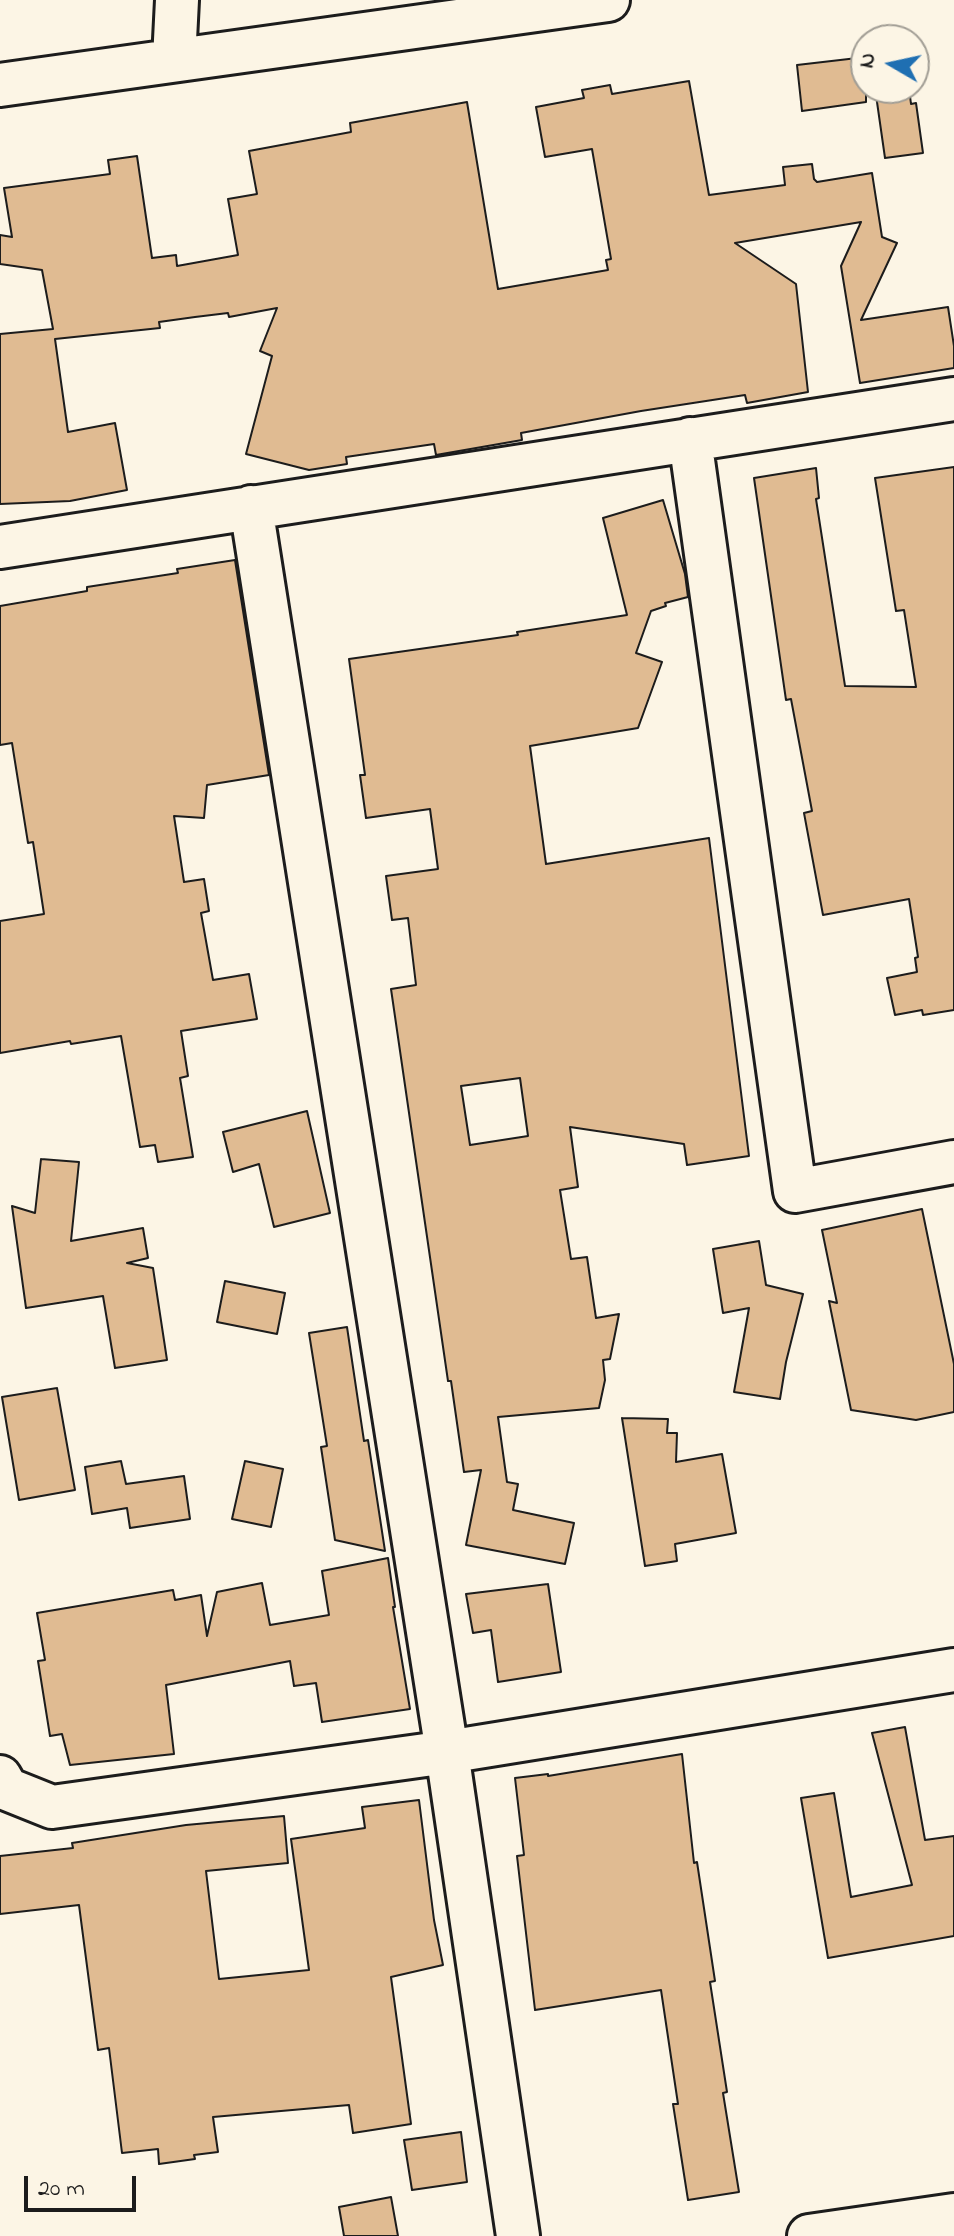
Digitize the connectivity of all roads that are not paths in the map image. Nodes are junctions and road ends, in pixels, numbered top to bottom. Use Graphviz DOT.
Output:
graph roads {
  1 [pos="177,0"];
  2 [pos="608,0"];
  3 [pos="174,60"];
  4 [pos="0,85"];
  5 [pos="954,399"];
  6 [pos="690,439"];
  7 [pos="251,507"];
  8 [pos="0,547"];
  9 [pos="954,1162"];
  10 [pos="954,1670"];
  11 [pos="447,1752"];
  12 [pos="0,1777"];
  13 [pos="52,1807"];
  14 [pos="0,1816"];
  15 [pos="954,2215"];
  16 [pos="518,2236"];
  17 [pos="809,2236"];
  1 -- 3 [label="street"];
  2 -- 3 [label="street"];
  3 -- 4 [label="street"];
  5 -- 6 [label="street"];
  6 -- 7 [label="street"];
  6 -- 9 [label="street"];
  7 -- 8 [label="street"];
  7 -- 11 [label="street"];
  10 -- 11 [label="street"];
  11 -- 13 [label="street"];
  11 -- 16 [label="street"];
  12 -- 13 [label="street"];
  13 -- 14 [label="street"];
  15 -- 17 [label="street"];
}
